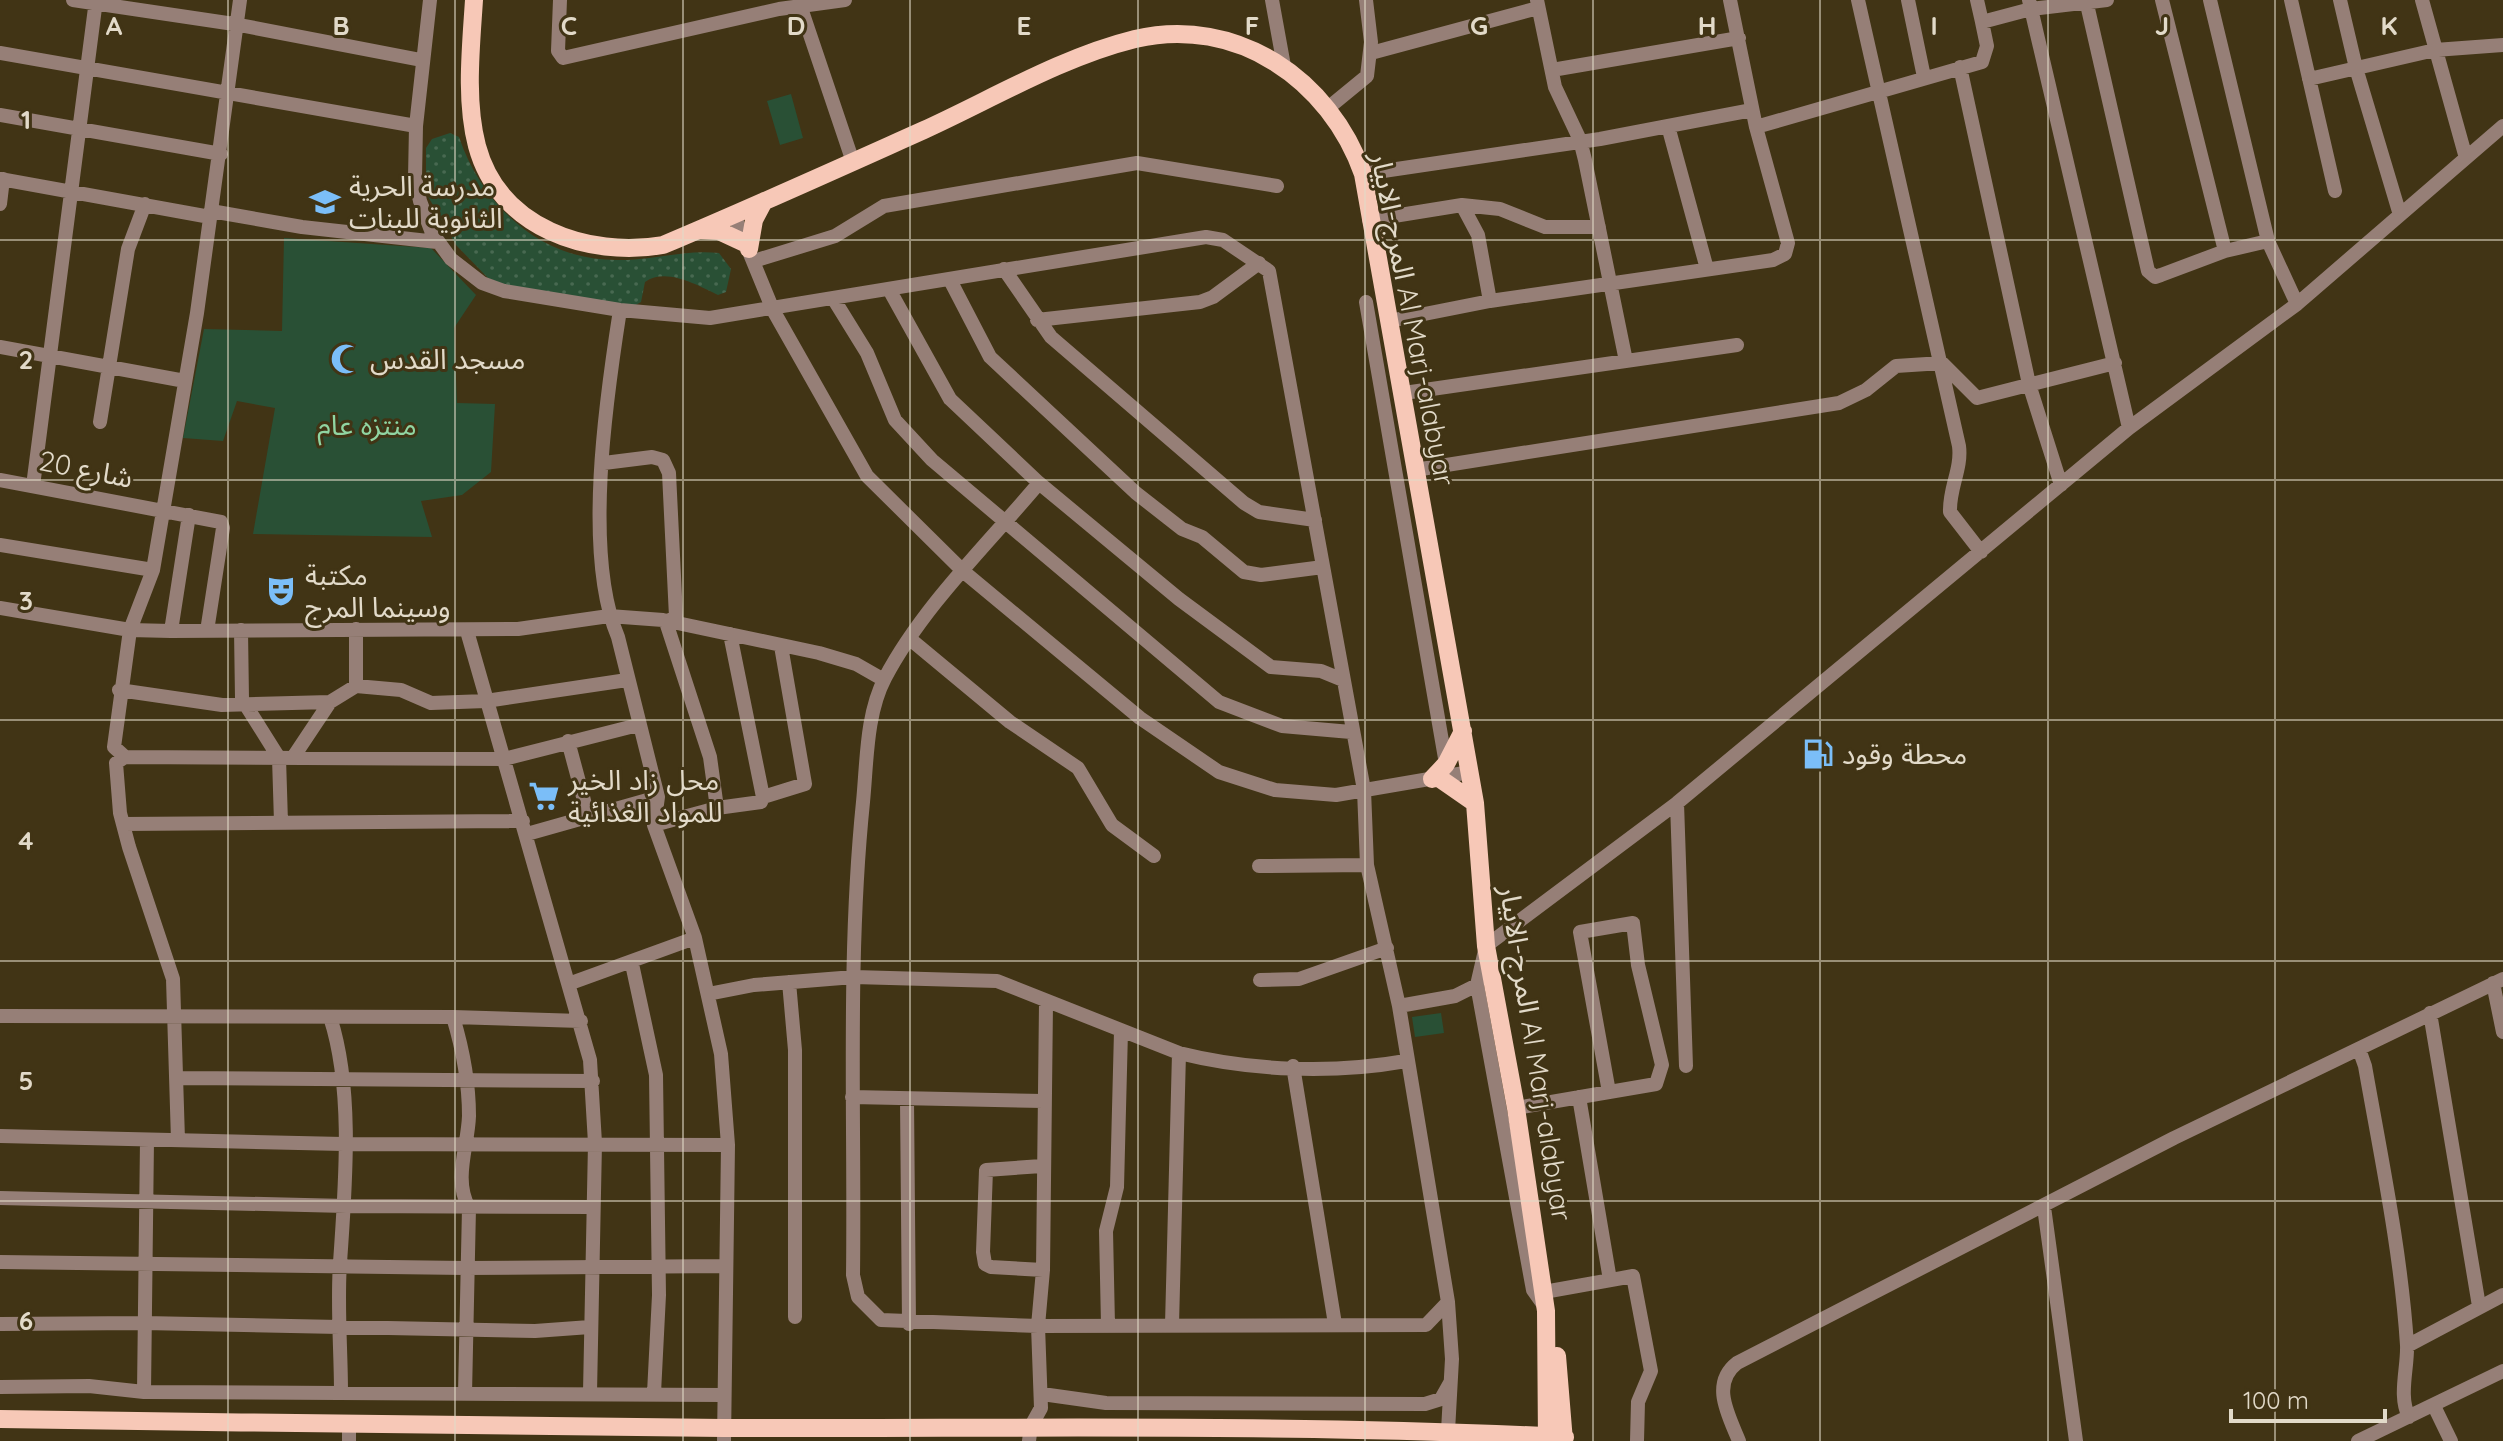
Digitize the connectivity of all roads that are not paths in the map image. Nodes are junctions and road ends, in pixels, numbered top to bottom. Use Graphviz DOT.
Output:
graph roads {
  1 [pos="73,0"];
  2 [pos="240,0"];
  3 [pos="430,0"];
  4 [pos="474,0"];
  5 [pos="560,0"];
  6 [pos="845,0"];
  7 [pos="1272,0"];
  8 [pos="1366,0"];
  9 [pos="1730,0"];
  10 [pos="1858,0"];
  11 [pos="1908,0"];
  12 [pos="1977,0"];
  13 [pos="2107,0"];
  14 [pos="2162,0"];
  15 [pos="2210,0"];
  16 [pos="2291,0"];
  17 [pos="2340,0"];
  18 [pos="2422,0"];
  19 [pos="96,2"];
  20 [pos="2086,2"];
  21 [pos="1538,4"];
  22 [pos="2030,4"];
  23 [pos="778,5"];
  24 [pos="801,8"];
  25 [pos="1982,22"];
  26 [pos="234,24"];
  27 [pos="1739,38"];
  28 [pos="2503,45"];
  29 [pos="2435,50"];
  30 [pos="0,53"];
  31 [pos="1371,53"];
  32 [pos="421,60"];
  33 [pos="87,66"];
  34 [pos="1284,66"];
  35 [pos="1960,67"];
  36 [pos="2356,68"];
  37 [pos="1552,70"];
  38 [pos="1924,77"];
  39 [pos="2309,79"];
  40 [pos="229,91"];
  41 [pos="1879,93"];
  42 [pos="1328,108"];
  43 [pos="1752,110"];
  44 [pos="0,115"];
  45 [pos="416,126"];
  46 [pos="1668,126"];
  47 [pos="2503,126"];
  48 [pos="1756,127"];
  49 [pos="79,128"];
  50 [pos="1580,140"];
  51 [pos="221,154"];
  52 [pos="2466,158"];
  53 [pos="853,162"];
  54 [pos="1363,174"];
  55 [pos="1,179"];
  56 [pos="1277,186"];
  57 [pos="69,189"];
  58 [pos="2335,191"];
  59 [pos="764,201"];
  60 [pos="0,204"];
  61 [pos="145,204"];
  62 [pos="1462,205"];
  63 [pos="211,214"];
  64 [pos="734,215"];
  65 [pos="2400,215"];
  66 [pos="1369,220"];
  67 [pos="1599,227"];
  68 [pos="699,230"];
  69 [pos="2268,241"];
  70 [pos="437,242"];
  71 [pos="750,251"];
  72 [pos="2225,251"];
  73 [pos="1259,263"];
  74 [pos="1004,269"];
  75 [pos="1707,269"];
  76 [pos="950,280"];
  77 [pos="1611,284"];
  78 [pos="890,291"];
  79 [pos="833,298"];
  80 [pos="1490,301"];
  81 [pos="1366,302"];
  82 [pos="2297,304"];
  83 [pos="620,310"];
  84 [pos="773,310"];
  85 [pos="1037,320"];
  86 [pos="1389,321"];
  87 [pos="1737,345"];
  88 [pos="0,347"];
  89 [pos="48,356"];
  90 [pos="1626,361"];
  91 [pos="1942,363"];
  92 [pos="2115,363"];
  93 [pos="110,365"];
  94 [pos="185,381"];
  95 [pos="2029,384"];
  96 [pos="1404,393"];
  97 [pos="100,422"];
  98 [pos="2129,428"];
  99 [pos="604,463"];
  100 [pos="1415,470"];
  101 [pos="0,480"];
  102 [pos="1039,483"];
  103 [pos="2061,485"];
  104 [pos="33,486"];
  105 [pos="163,510"];
  106 [pos="189,515"];
  107 [pos="1315,520"];
  108 [pos="1006,522"];
  109 [pos="1426,532"];
  110 [pos="1405,536"];
  111 [pos="0,545"];
  112 [pos="1981,552"];
  113 [pos="1323,567"];
  114 [pos="153,570"];
  115 [pos="964,572"];
  116 [pos="0,608"];
  117 [pos="609,616"];
  118 [pos="666,622"];
  119 [pos="356,629"];
  120 [pos="130,630"];
  121 [pos="241,630"];
  122 [pos="171,631"];
  123 [pos="207,631"];
  124 [pos="467,631"];
  125 [pos="730,634"];
  126 [pos="910,639"];
  127 [pos="781,646"];
  128 [pos="627,680"];
  129 [pos="884,680"];
  130 [pos="1343,680"];
  131 [pos="356,686"];
  132 [pos="119,690"];
  133 [pos="486,701"];
  134 [pos="330,702"];
  135 [pos="244,706"];
  136 [pos="638,725"];
  137 [pos="1463,731"];
  138 [pos="1351,732"];
  139 [pos="568,741"];
  140 [pos="125,757"];
  141 [pos="286,757"];
  142 [pos="504,759"];
  143 [pos="1470,772"];
  144 [pos="1439,774"];
  145 [pos="1364,790"];
  146 [pos="658,797"];
  147 [pos="763,797"];
  148 [pos="1475,803"];
  149 [pos="1677,803"];
  150 [pos="717,808"];
  151 [pos="589,819"];
  152 [pos="281,822"];
  153 [pos="123,824"];
  154 [pos="654,825"];
  155 [pos="525,827"];
  156 [pos="1154,856"];
  157 [pos="1367,865"];
  158 [pos="1259,866"];
  159 [pos="695,938"];
  160 [pos="1486,946"];
  161 [pos="1387,948"];
  162 [pos="632,964"];
  163 [pos="854,977"];
  164 [pos="1260,980"];
  165 [pos="2498,981"];
  166 [pos="789,982"];
  167 [pos="571,983"];
  168 [pos="1477,985"];
  169 [pos="708,994"];
  170 [pos="1046,1003"];
  171 [pos="1399,1006"];
  172 [pos="2430,1013"];
  173 [pos="0,1016"];
  174 [pos="173,1016"];
  175 [pos="330,1017"];
  176 [pos="453,1017"];
  177 [pos="581,1021"];
  178 [pos="1121,1031"];
  179 [pos="2503,1032"];
  180 [pos="2359,1049"];
  181 [pos="1179,1053"];
  182 [pos="1406,1061"];
  183 [pos="1293,1066"];
  184 [pos="1686,1066"];
  185 [pos="177,1078"];
  186 [pos="342,1079"];
  187 [pos="468,1080"];
  188 [pos="593,1081"];
  189 [pos="1609,1092"];
  190 [pos="852,1097"];
  191 [pos="1579,1097"];
  192 [pos="907,1100"];
  193 [pos="1043,1101"];
  194 [pos="1516,1108"];
  195 [pos="0,1136"];
  196 [pos="147,1140"];
  197 [pos="178,1140"];
  198 [pos="468,1142"];
  199 [pos="595,1143"];
  200 [pos="343,1144"];
  201 [pos="656,1144"];
  202 [pos="728,1145"];
  203 [pos="1042,1166"];
  204 [pos="0,1198"];
  205 [pos="147,1199"];
  206 [pos="346,1206"];
  207 [pos="593,1207"];
  208 [pos="2044,1207"];
  209 [pos="469,1208"];
  210 [pos="0,1262"];
  211 [pos="143,1262"];
  212 [pos="340,1265"];
  213 [pos="591,1265"];
  214 [pos="659,1265"];
  215 [pos="725,1266"];
  216 [pos="465,1268"];
  217 [pos="1043,1270"];
  218 [pos="1610,1280"];
  219 [pos="2503,1295"];
  220 [pos="1448,1302"];
  221 [pos="1545,1303"];
  222 [pos="2479,1306"];
  223 [pos="795,1317"];
  224 [pos="144,1323"];
  225 [pos="0,1324"];
  226 [pos="909,1324"];
  227 [pos="1335,1324"];
  228 [pos="1108,1325"];
  229 [pos="1172,1325"];
  230 [pos="1426,1325"];
  231 [pos="1038,1326"];
  232 [pos="341,1327"];
  233 [pos="590,1327"];
  234 [pos="466,1329"];
  235 [pos="1451,1344"];
  236 [pos="2407,1346"];
  237 [pos="2503,1371"];
  238 [pos="1450,1383"];
  239 [pos="0,1387"];
  240 [pos="144,1392"];
  241 [pos="341,1393"];
  242 [pos="590,1393"];
  243 [pos="654,1393"];
  244 [pos="465,1394"];
  245 [pos="1042,1394"];
  246 [pos="724,1395"];
  247 [pos="2434,1406"];
  248 [pos="2409,1417"];
  249 [pos="0,1419"];
  250 [pos="1448,1431"];
  251 [pos="349,1432"];
  252 [pos="724,1434"];
  253 [pos="1030,1434"];
  254 [pos="1546,1434"];
  255 [pos="1637,1441"];
  256 [pos="1739,1441"];
  257 [pos="2076,1441"];
  258 [pos="2358,1441"];
  259 [pos="2451,1441"];
  1 -- 19 [label="street"];
  2 -- 26 [label="street"];
  3 -- 32 [label="street"];
  4 -- 68 [label="main road, المرج-الابيار Al Marj-alabyar"];
  5 -- 23 [label="street"];
  6 -- 24 [label="street"];
  7 -- 34 [label="street"];
  8 -- 31 [label="street"];
  9 -- 27 [label="street"];
  10 -- 41 [label="street"];
  11 -- 38 [label="street"];
  12 -- 25 [label="street"];
  13 -- 20 [label="street"];
  14 -- 72 [label="street"];
  15 -- 69 [label="street"];
  16 -- 39 [label="street"];
  17 -- 36 [label="street"];
  18 -- 29 [label="street"];
  19 -- 26 [label="street"];
  19 -- 33 [label="street"];
  20 -- 22 [label="street"];
  20 -- 72 [label="street"];
  21 -- 31 [label="street"];
  21 -- 37 [label="street"];
  22 -- 25 [label="street"];
  22 -- 92 [label="street"];
  23 -- 24 [label="street"];
  24 -- 53 [label="street"];
  25 -- 35 [label="street"];
  26 -- 32 [label="street"];
  26 -- 40 [label="street"];
  27 -- 37 [label="street"];
  27 -- 43 [label="street"];
  28 -- 29 [label="street"];
  29 -- 36 [label="street"];
  29 -- 52 [label="street"];
  30 -- 33 [label="street"];
  31 -- 42 [label="street"];
  32 -- 45 [label="street"];
  33 -- 40 [label="street"];
  33 -- 49 [label="street"];
  34 -- 42 [label="main road, المرج-الابيار Al Marj-alabyar"];
  34 -- 53 [label="main road, المرج-الابيار Al Marj-alabyar"];
  35 -- 38 [label="street"];
  35 -- 95 [label="street"];
  36 -- 39 [label="street"];
  36 -- 65 [label="street"];
  37 -- 50 [label="street"];
  38 -- 41 [label="street"];
  39 -- 58 [label="street"];
  40 -- 45 [label="street"];
  40 -- 51 [label="street"];
  41 -- 48 [label="street"];
  41 -- 91 [label="street"];
  42 -- 54 [label="main road, المرج-الابيار Al Marj-alabyar"];
  43 -- 46 [label="street"];
  43 -- 48 [label="street"];
  44 -- 49 [label="street"];
  45 -- 70 [label="street"];
  46 -- 50 [label="street"];
  46 -- 75 [label="street"];
  47 -- 52 [label="street"];
  48 -- 75 [label="street"];
  49 -- 51 [label="street"];
  49 -- 57 [label="street"];
  50 -- 54 [label="street"];
  50 -- 67 [label="street"];
  51 -- 63 [label="street"];
  52 -- 65 [label="street"];
  53 -- 59 [label="main road, المرج-الابيار Al Marj-alabyar"];
  54 -- 66 [label="main road, المرج-الابيار Al Marj-alabyar"];
  55 -- 57 [label="street"];
  55 -- 60 [label="street"];
  56 -- 71 [label="street"];
  57 -- 61 [label="street"];
  57 -- 89 [label="street"];
  59 -- 64 [label="main road, المرج-الابيار Al Marj-alabyar"];
  59 -- 71 [label="main road"];
  61 -- 63 [label="street"];
  61 -- 93 [label="street"];
  62 -- 66 [label="street"];
  62 -- 67 [label="street"];
  62 -- 80 [label="street"];
  63 -- 70 [label="street"];
  63 -- 94 [label="street"];
  64 -- 68 [label="main road, المرج-الابيار Al Marj-alabyar"];
  64 -- 71 [label="street"];
  65 -- 82 [label="street"];
  66 -- 86 [label="main road, المرج-الابيار Al Marj-alabyar"];
  67 -- 77 [label="street"];
  68 -- 71 [label="main road"];
  69 -- 72 [label="street"];
  69 -- 82 [label="street"];
  70 -- 83 [label="street"];
  71 -- 84 [label="street"];
  73 -- 74 [label="street"];
  73 -- 85 [label="street"];
  73 -- 107 [label="street"];
  74 -- 76 [label="street"];
  74 -- 85 [label="street"];
  75 -- 77 [label="street"];
  76 -- 78 [label="street"];
  76 -- 113 [label="street"];
  77 -- 80 [label="street"];
  77 -- 90 [label="street"];
  78 -- 79 [label="street"];
  78 -- 102 [label="street"];
  79 -- 84 [label="street"];
  79 -- 108 [label="street"];
  80 -- 86 [label="street"];
  81 -- 110 [label="street"];
  82 -- 98 [label="street"];
  83 -- 84 [label="street"];
  83 -- 99 [label="street"];
  84 -- 115 [label="street"];
  85 -- 107 [label="street"];
  86 -- 96 [label="main road, المرج-الابيار Al Marj-alabyar"];
  87 -- 90 [label="street"];
  88 -- 89 [label="street"];
  89 -- 93 [label="street"];
  89 -- 104 [label="street"];
  90 -- 96 [label="street"];
  91 -- 95 [label="street"];
  91 -- 100 [label="street"];
  91 -- 112 [label="street"];
  92 -- 95 [label="street"];
  92 -- 98 [label="street"];
  93 -- 94 [label="street"];
  93 -- 97 [label="street"];
  94 -- 105 [label="street"];
  95 -- 103 [label="street"];
  96 -- 100 [label="main road, المرج-الابيار Al Marj-alabyar"];
  98 -- 103 [label="street"];
  99 -- 117 [label="street"];
  99 -- 118 [label="street"];
  100 -- 109 [label="main road, المرج-الابيار Al Marj-alabyar"];
  101 -- 104 [label="street, شارع 20"];
  102 -- 108 [label="street"];
  102 -- 130 [label="street"];
  103 -- 112 [label="street"];
  104 -- 105 [label="street, شارع 20"];
  105 -- 106 [label="street, شارع 20"];
  105 -- 114 [label="street"];
  106 -- 122 [label="street"];
  106 -- 123 [label="street, شارع 20"];
  107 -- 113 [label="street"];
  108 -- 115 [label="street"];
  108 -- 138 [label="street"];
  109 -- 110 [label="street"];
  109 -- 137 [label="main road, المرج-الابيار Al Marj-alabyar"];
  110 -- 144 [label="street"];
  111 -- 114 [label="street"];
  112 -- 149 [label="street"];
  113 -- 130 [label="street"];
  114 -- 120 [label="street"];
  115 -- 126 [label="street"];
  115 -- 145 [label="street"];
  116 -- 120 [label="street"];
  117 -- 118 [label="street"];
  117 -- 124 [label="street"];
  117 -- 128 [label="street"];
  118 -- 125 [label="street"];
  118 -- 150 [label="street"];
  119 -- 121 [label="street"];
  119 -- 124 [label="street"];
  119 -- 131 [label="street"];
  120 -- 122 [label="street"];
  120 -- 132 [label="street"];
  121 -- 123 [label="street"];
  121 -- 135 [label="street"];
  122 -- 123 [label="street"];
  124 -- 133 [label="street"];
  125 -- 127 [label="street"];
  125 -- 147 [label="street"];
  126 -- 129 [label="street"];
  126 -- 156 [label="street"];
  127 -- 129 [label="street"];
  127 -- 147 [label="street"];
  128 -- 133 [label="street"];
  128 -- 136 [label="street"];
  129 -- 163 [label="street"];
  130 -- 138 [label="street"];
  131 -- 133 [label="street"];
  131 -- 134 [label="street"];
  132 -- 135 [label="street"];
  132 -- 140 [label="street"];
  133 -- 142 [label="street"];
  134 -- 135 [label="street"];
  134 -- 141 [label="street"];
  135 -- 141 [label="street"];
  136 -- 139 [label="street"];
  136 -- 146 [label="street"];
  137 -- 143 [label="main road, المرج-الابيار Al Marj-alabyar"];
  137 -- 144 [label="main road"];
  138 -- 145 [label="street"];
  139 -- 142 [label="street"];
  139 -- 151 [label="street"];
  140 -- 141 [label="street"];
  140 -- 153 [label="street"];
  141 -- 142 [label="street"];
  141 -- 152 [label="street"];
  142 -- 155 [label="street"];
  143 -- 144 [label="street"];
  143 -- 148 [label="main road, المرج-الابيار Al Marj-alabyar"];
  144 -- 145 [label="street"];
  144 -- 148 [label="main road"];
  145 -- 157 [label="street"];
  146 -- 151 [label="street"];
  146 -- 154 [label="street"];
  147 -- 150 [label="street"];
  148 -- 160 [label="main road, المرج-الابيار Al Marj-alabyar"];
  149 -- 160 [label="street"];
  149 -- 184 [label="street"];
  150 -- 154 [label="street"];
  151 -- 155 [label="street"];
  152 -- 153 [label="street"];
  152 -- 155 [label="street"];
  153 -- 174 [label="street"];
  154 -- 159 [label="street"];
  155 -- 167 [label="street"];
  157 -- 158 [label="street"];
  157 -- 161 [label="street"];
  159 -- 162 [label="street"];
  159 -- 169 [label="street"];
  160 -- 168 [label="street"];
  160 -- 194 [label="main road, المرج-الابيار Al Marj-alabyar"];
  161 -- 164 [label="street"];
  161 -- 171 [label="street"];
  162 -- 167 [label="street"];
  162 -- 201 [label="street"];
  163 -- 166 [label="street"];
  163 -- 170 [label="street"];
  163 -- 190 [label="street"];
  165 -- 172 [label="street"];
  165 -- 179 [label="street"];
  166 -- 169 [label="street"];
  166 -- 223 [label="street"];
  167 -- 177 [label="street"];
  168 -- 171 [label="street"];
  168 -- 221 [label="street"];
  169 -- 202 [label="street"];
  170 -- 178 [label="street"];
  170 -- 193 [label="street"];
  171 -- 182 [label="street"];
  172 -- 180 [label="street"];
  172 -- 222 [label="street"];
  173 -- 174 [label="street"];
  174 -- 175 [label="street"];
  174 -- 185 [label="street"];
  175 -- 176 [label="street"];
  175 -- 186 [label="street"];
  176 -- 177 [label="street"];
  176 -- 187 [label="street"];
  177 -- 188 [label="street"];
  178 -- 181 [label="street"];
  178 -- 228 [label="street"];
  180 -- 208 [label="street"];
  180 -- 236 [label="street"];
  181 -- 183 [label="street"];
  181 -- 229 [label="street"];
  182 -- 183 [label="street"];
  182 -- 220 [label="street"];
  183 -- 227 [label="street"];
  185 -- 186 [label="street"];
  185 -- 197 [label="street"];
  186 -- 187 [label="street"];
  186 -- 200 [label="street"];
  187 -- 188 [label="street"];
  187 -- 198 [label="street"];
  188 -- 199 [label="street"];
  189 -- 189 [label="street"];
  189 -- 191 [label="street"];
  190 -- 192 [label="street"];
  190 -- 226 [label="street"];
  191 -- 194 [label="street"];
  191 -- 218 [label="street"];
  192 -- 193 [label="street"];
  192 -- 226 [label="street"];
  193 -- 203 [label="street"];
  194 -- 221 [label="main road, المرج-الابيار Al Marj-alabyar"];
  195 -- 196 [label="street"];
  196 -- 197 [label="street"];
  196 -- 205 [label="street"];
  197 -- 200 [label="street"];
  198 -- 199 [label="street"];
  198 -- 200 [label="street"];
  198 -- 209 [label="street"];
  199 -- 201 [label="street"];
  199 -- 207 [label="street"];
  200 -- 206 [label="street"];
  201 -- 202 [label="street"];
  201 -- 214 [label="street"];
  202 -- 215 [label="street"];
  203 -- 217 [label="street"];
  203 -- 217 [label="street"];
  204 -- 205 [label="street"];
  205 -- 206 [label="street"];
  205 -- 211 [label="street"];
  206 -- 209 [label="street"];
  206 -- 212 [label="street"];
  207 -- 209 [label="street"];
  207 -- 213 [label="street"];
  208 -- 256 [label="street"];
  208 -- 257 [label="street"];
  209 -- 216 [label="street"];
  210 -- 211 [label="street"];
  211 -- 212 [label="street"];
  211 -- 224 [label="street"];
  212 -- 216 [label="street"];
  212 -- 232 [label="street"];
  213 -- 214 [label="street"];
  213 -- 216 [label="street"];
  213 -- 233 [label="street"];
  214 -- 215 [label="street"];
  214 -- 243 [label="street"];
  215 -- 246 [label="street"];
  216 -- 234 [label="street"];
  217 -- 231 [label="street"];
  218 -- 221 [label="street"];
  218 -- 255 [label="street"];
  219 -- 222 [label="street"];
  220 -- 230 [label="street"];
  220 -- 235 [label="street"];
  221 -- 254 [label="main road, المرج-الابيار Al Marj-alabyar"];
  221 -- 254 [label="main road, المرج-الابيار Al Marj-alabyar"];
  222 -- 236 [label="street"];
  224 -- 225 [label="street"];
  224 -- 232 [label="street"];
  224 -- 240 [label="street"];
  226 -- 231 [label="street"];
  227 -- 229 [label="street"];
  227 -- 230 [label="street"];
  228 -- 229 [label="street"];
  228 -- 231 [label="street"];
  230 -- 235 [label="street"];
  231 -- 245 [label="street"];
  232 -- 234 [label="street"];
  232 -- 241 [label="street"];
  233 -- 234 [label="street"];
  233 -- 242 [label="street"];
  234 -- 244 [label="street"];
  235 -- 238 [label="street"];
  236 -- 248 [label="street"];
  237 -- 247 [label="street"];
  238 -- 245 [label="street"];
  238 -- 250 [label="street"];
  239 -- 240 [label="street"];
  240 -- 241 [label="street"];
  241 -- 244 [label="street"];
  242 -- 243 [label="street"];
  242 -- 244 [label="street"];
  243 -- 246 [label="street"];
  245 -- 253 [label="street"];
  246 -- 252 [label="street"];
  247 -- 248 [label="street"];
  247 -- 259 [label="street"];
  248 -- 258 [label="street"];
  249 -- 251 [label="main road"];
  250 -- 253 [label="main road"];
  250 -- 254 [label="main road"];
  251 -- 252 [label="main road"];
  252 -- 253 [label="main road"];
}
